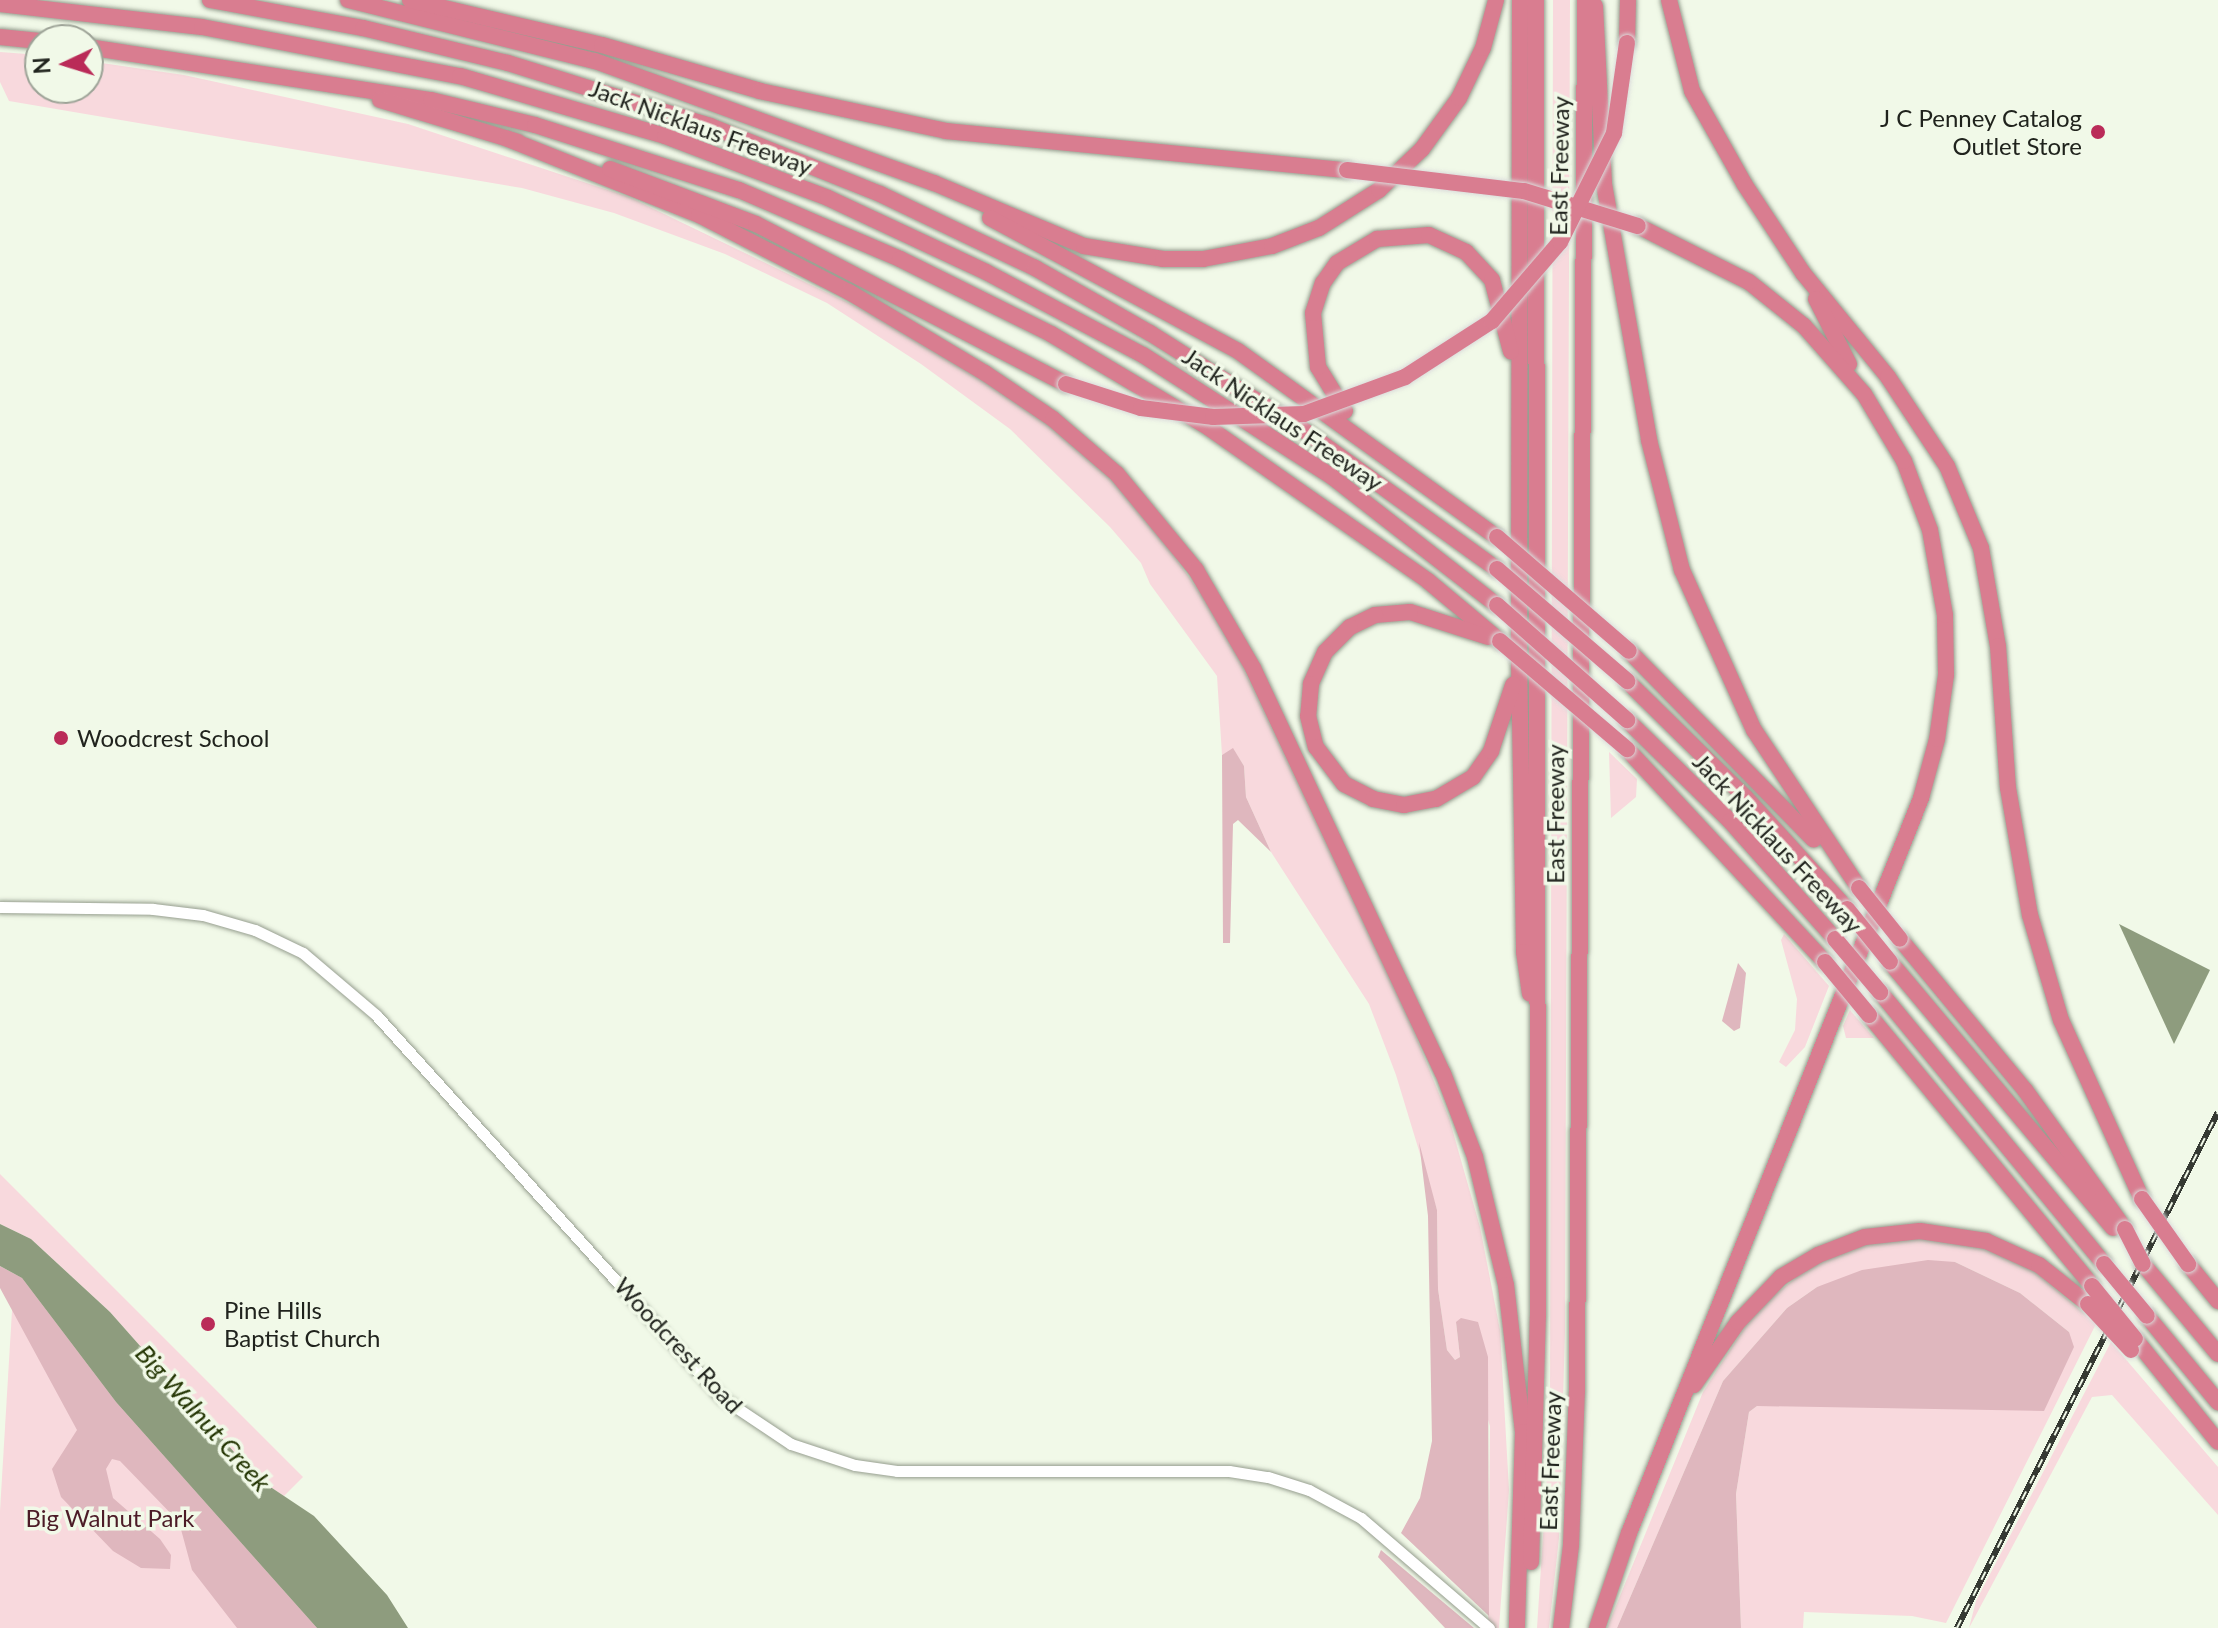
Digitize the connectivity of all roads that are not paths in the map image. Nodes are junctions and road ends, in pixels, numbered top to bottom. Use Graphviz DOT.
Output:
graph roads {
  1 [pos="210,0"];
  2 [pos="348,0"];
  3 [pos="410,0"];
  4 [pos="1496,0"];
  5 [pos="1520,0"];
  6 [pos="1536,0"];
  7 [pos="1585,0"];
  8 [pos="1595,0"];
  9 [pos="1628,0"];
  10 [pos="1669,0"];
  11 [pos="0,4"];
  12 [pos="0,37"];
  13 [pos="24,39"];
  14 [pos="104,49"];
  15 [pos="321,82"];
  16 [pos="508,139"];
  17 [pos="899,172"];
  18 [pos="1803,273"];
  19 [pos="1864,394"];
  20 [pos="1519,430"];
  21 [pos="1388,455"];
  22 [pos="1500,641"];
  23 [pos="1519,660"];
  24 [pos="1859,888"];
  25 [pos="0,907"];
  26 [pos="1538,1048"];
  27 [pos="2122,1232"];
  28 [pos="2218,1301"];
  29 [pos="2133,1345"];
  30 [pos="2218,1354"];
  31 [pos="1683,1399"];
  32 [pos="2218,1402"];
  33 [pos="2214,1437"];
  34 [pos="1489,1628"];
  35 [pos="1520,1628"];
  36 [pos="1561,1628"];
  37 [pos="1597,1628"];
  1 -- 27 [label="highway, Jack Nicklaus Freeway, bridge"];
  2 -- 17 [label="highway"];
  3 -- 19 [label="highway, bridge"];
  4 -- 17 [label="highway"];
  5 -- 20 [label="highway"];
  6 -- 26 [label="highway, East Freeway"];
  7 -- 36 [label="highway, East Freeway"];
  8 -- 24 [label="highway"];
  9 -- 16 [label="highway, bridge"];
  10 -- 18 [label="highway"];
  11 -- 32 [label="highway, Jack Nicklaus Freeway, bridge"];
  12 -- 13 [label="highway"];
  14 -- 15 [label="highway"];
  15 -- 16 [label="highway"];
  15 -- 22 [label="highway"];
  16 -- 35 [label="highway"];
  17 -- 21 [label="highway"];
  18 -- 19 [label="highway"];
  18 -- 28 [label="highway, bridge"];
  19 -- 31 [label="highway"];
  20 -- 21 [label="highway"];
  20 -- 23 [label="highway"];
  21 -- 24 [label="highway, bridge"];
  22 -- 23 [label="highway"];
  22 -- 29 [label="highway, bridge"];
  23 -- 26 [label="highway"];
  24 -- 27 [label="highway, bridge"];
  25 -- 34 [label="street, Woodcrest Road"];
  26 -- 35 [label="highway, East Freeway"];
  27 -- 30 [label="highway, Jack Nicklaus Freeway, bridge"];
  29 -- 31 [label="highway, bridge"];
  29 -- 33 [label="highway"];
  31 -- 37 [label="highway"];
}
